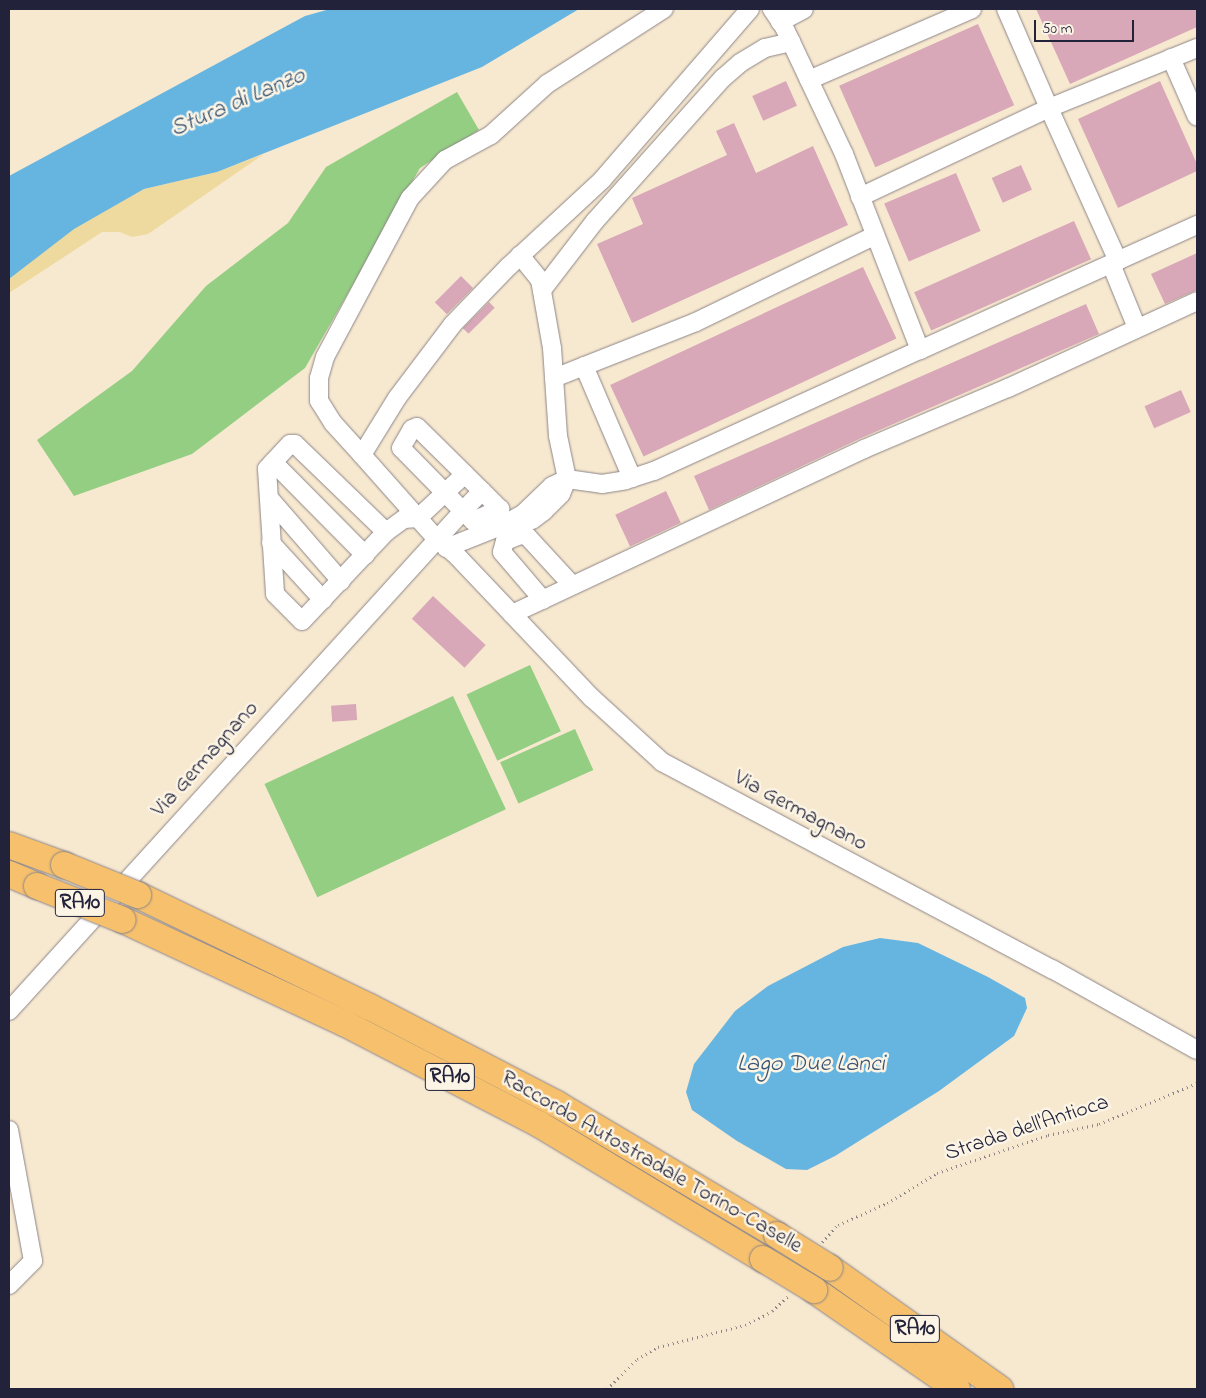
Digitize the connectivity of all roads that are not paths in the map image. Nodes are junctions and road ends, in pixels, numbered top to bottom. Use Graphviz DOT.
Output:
graph roads {
  1 [pos="664,9"];
  2 [pos="750,9"];
  3 [pos="804,9"];
  4 [pos="972,9"];
  5 [pos="1006,9"];
  6 [pos="776,15"];
  7 [pos="791,42"];
  8 [pos="1197,48"];
  9 [pos="1171,58"];
  10 [pos="809,80"];
  11 [pos="1049,108"];
  12 [pos="1197,117"];
  13 [pos="860,197"];
  14 [pos="1197,225"];
  15 [pos="874,236"];
  16 [pos="520,255"];
  17 [pos="1115,262"];
  18 [pos="542,290"];
  19 [pos="1197,301"];
  20 [pos="1137,328"];
  21 [pos="920,350"];
  22 [pos="584,366"];
  23 [pos="554,378"];
  24 [pos="362,455"];
  25 [pos="273,462"];
  26 [pos="465,474"];
  27 [pos="632,478"];
  28 [pos="567,479"];
  29 [pos="482,491"];
  30 [pos="446,492"];
  31 [pos="268,498"];
  32 [pos="464,511"];
  33 [pos="418,518"];
  34 [pos="386,532"];
  35 [pos="272,544"];
  36 [pos="442,544"];
  37 [pos="365,556"];
  38 [pos="341,580"];
  39 [pos="572,585"];
  40 [pos="323,600"];
  41 [pos="543,600"];
  42 [pos="512,614"];
  43 [pos="9,845"];
  44 [pos="9,874"];
  45 [pos="9,1011"];
  46 [pos="1197,1050"];
  47 [pos="9,1130"];
  48 [pos="9,1285"];
  49 [pos="957,1389"];
  50 [pos="1000,1389"];
  1 -- 24 [label="street, Via Germagnano"];
  2 -- 16 [label="street"];
  3 -- 6 [label="street"];
  4 -- 10 [label="street"];
  5 -- 11 [label="street"];
  6 -- 7 [label="street"];
  7 -- 10 [label="street"];
  7 -- 18 [label="street"];
  8 -- 9 [label="street"];
  9 -- 11 [label="street"];
  9 -- 12 [label="street"];
  10 -- 13 [label="street"];
  11 -- 13 [label="street"];
  11 -- 17 [label="street"];
  13 -- 15 [label="street"];
  14 -- 17 [label="street"];
  15 -- 21 [label="street"];
  15 -- 22 [label="street"];
  16 -- 18 [label="street"];
  16 -- 24 [label="street"];
  17 -- 20 [label="street"];
  17 -- 21 [label="street"];
  18 -- 23 [label="street"];
  19 -- 20 [label="street"];
  20 -- 39 [label="street"];
  21 -- 27 [label="street"];
  22 -- 23 [label="street"];
  22 -- 27 [label="street"];
  23 -- 28 [label="street"];
  24 -- 33 [label="street, Via Germagnano"];
  25 -- 31 [label="street"];
  25 -- 34 [label="street"];
  25 -- 37 [label="street"];
  26 -- 29 [label="street"];
  26 -- 30 [label="street"];
  26 -- 30 [label="street"];
  27 -- 28 [label="street"];
  28 -- 36 [label="street"];
  29 -- 32 [label="street"];
  29 -- 32 [label="street"];
  30 -- 32 [label="street"];
  30 -- 33 [label="street"];
  31 -- 35 [label="street"];
  31 -- 38 [label="street"];
  32 -- 36 [label="street"];
  33 -- 34 [label="street"];
  33 -- 36 [label="street, Via Germagnano"];
  34 -- 37 [label="street"];
  35 -- 40 [label="street"];
  35 -- 40 [label="street"];
  36 -- 42 [label="street, Via Germagnano"];
  36 -- 45 [label="street, Via Germagnano"];
  37 -- 38 [label="street"];
  38 -- 40 [label="street"];
  39 -- 41 [label="street"];
  39 -- 41 [label="street"];
  41 -- 42 [label="street"];
  42 -- 46 [label="street, Via Germagnano"];
  43 -- 50 [label="highway, Raccordo Autostradale Torino-Caselle / RA10, bridge"];
  44 -- 49 [label="highway, Raccordo Autostradale Torino-Caselle / RA10, bridge"];
  47 -- 48 [label="street"];
}
